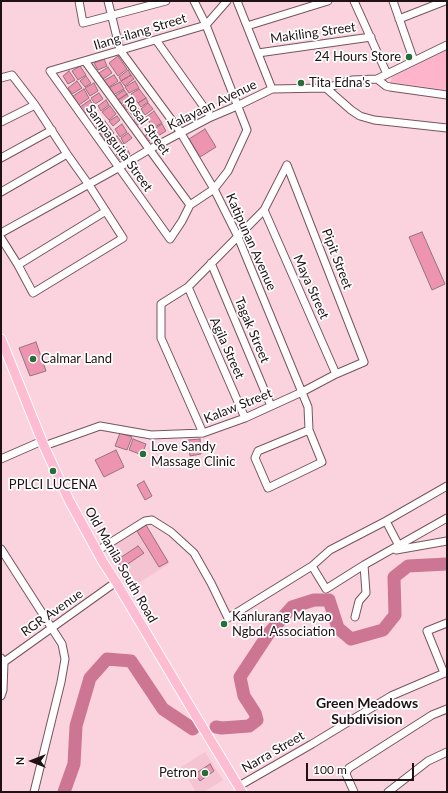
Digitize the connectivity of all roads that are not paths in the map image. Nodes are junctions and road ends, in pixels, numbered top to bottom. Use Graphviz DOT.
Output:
graph roads {
  1 [pos="79,1"];
  2 [pos="108,1"];
  3 [pos="166,1"];
  4 [pos="194,1"];
  5 [pos="227,1"];
  6 [pos="237,1"];
  7 [pos="328,1"];
  8 [pos="354,1"];
  9 [pos="393,1"];
  10 [pos="445,1"];
  11 [pos="111,16"];
  12 [pos="399,20"];
  13 [pos="206,25"];
  14 [pos="247,26"];
  15 [pos="371,37"];
  16 [pos="156,40"];
  17 [pos="447,45"];
  18 [pos="120,50"];
  19 [pos="258,53"];
  20 [pos="85,61"];
  21 [pos="414,61"];
  22 [pos="50,71"];
  23 [pos="387,74"];
  24 [pos="1,78"];
  25 [pos="377,79"];
  26 [pos="326,88"];
  27 [pos="272,89"];
  28 [pos="447,95"];
  29 [pos="35,105"];
  30 [pos="238,106"];
  31 [pos="211,117"];
  32 [pos="1,122"];
  33 [pos="447,128"];
  34 [pos="52,130"];
  35 [pos="181,133"];
  36 [pos="150,149"];
  37 [pos="67,154"];
  38 [pos="1,158"];
  39 [pos="118,168"];
  40 [pos="89,184"];
  41 [pos="214,189"];
  42 [pos="1,192"];
  43 [pos="190,205"];
  44 [pos="264,210"];
  45 [pos="106,211"];
  46 [pos="1,233"];
  47 [pos="238,237"];
  48 [pos="1,238"];
  49 [pos="211,263"];
  50 [pos="18,265"];
  51 [pos="188,287"];
  52 [pos="1,339"];
  53 [pos="364,362"];
  54 [pos="336,374"];
  55 [pos="302,392"];
  56 [pos="271,406"];
  57 [pos="245,418"];
  58 [pos="309,430"];
  59 [pos="203,433"];
  60 [pos="43,443"];
  61 [pos="1,459"];
  62 [pos="447,486"];
  63 [pos="447,518"];
  64 [pos="386,521"];
  65 [pos="447,541"];
  66 [pos="399,546"];
  67 [pos="1,549"];
  68 [pos="390,550"];
  69 [pos="97,551"];
  70 [pos="364,565"];
  71 [pos="312,566"];
  72 [pos="116,582"];
  73 [pos="355,617"];
  74 [pos="447,623"];
  75 [pos="52,628"];
  76 [pos="2,661"];
  77 [pos="445,672"];
  78 [pos="1,696"];
  79 [pos="447,709"];
  80 [pos="447,752"];
  81 [pos="240,789"];
  82 [pos="392,791"];
  83 [pos="34,792"];
  84 [pos="354,792"];
  1 -- 11 [label="street"];
  2 -- 11 [label="street"];
  3 -- 11 [label="street"];
  4 -- 13 [label="street"];
  5 -- 13 [label="street, Ilang-ilang Street"];
  6 -- 14 [label="street"];
  7 -- 14 [label="street"];
  8 -- 15 [label="street"];
  9 -- 12 [label="street"];
  10 -- 12 [label="street"];
  11 -- 18 [label="street"];
  12 -- 21 [label="street"];
  13 -- 16 [label="street, Ilang-ilang Street"];
  13 -- 30 [label="street"];
  14 -- 19 [label="street"];
  15 -- 19 [label="street, Makiling Street"];
  15 -- 23 [label="street"];
  16 -- 18 [label="street, Ilang-ilang Street"];
  16 -- 31 [label="street"];
  17 -- 21 [label="street, Kalayaan Avenue"];
  18 -- 20 [label="street, Ilang-ilang Street"];
  18 -- 35 [label="street, Katipunan Avenue"];
  19 -- 27 [label="street"];
  20 -- 22 [label="street, Ilang-ilang Street"];
  20 -- 36 [label="street, Rosal Street"];
  21 -- 23 [label="street, Kalayaan Avenue"];
  22 -- 39 [label="street, Sampaguita Street"];
  23 -- 25 [label="street, Kalayaan Avenue"];
  24 -- 29 [label="street"];
  25 -- 26 [label="street, Kalayaan Avenue"];
  25 -- 28 [label="street"];
  26 -- 27 [label="street, Kalayaan Avenue"];
  26 -- 33 [label="street"];
  27 -- 30 [label="street, Kalayaan Avenue"];
  29 -- 32 [label="street"];
  29 -- 34 [label="street"];
  30 -- 31 [label="street, Kalayaan Avenue"];
  30 -- 41 [label="street"];
  31 -- 35 [label="street, Kalayaan Avenue"];
  34 -- 37 [label="street"];
  34 -- 38 [label="street"];
  35 -- 36 [label="street, Kalayaan Avenue"];
  35 -- 41 [label="street, Katipunan Avenue"];
  36 -- 39 [label="street, Kalayaan Avenue"];
  36 -- 43 [label="street, Rosal Street"];
  37 -- 40 [label="street"];
  37 -- 42 [label="street"];
  39 -- 40 [label="street, Kalayaan Avenue"];
  39 -- 43 [label="street, Sampaguita Street"];
  40 -- 45 [label="street"];
  40 -- 46 [label="street, Kalayaan Avenue"];
  41 -- 43 [label="street"];
  41 -- 47 [label="street, Katipunan Avenue"];
  44 -- 47 [label="street"];
  44 -- 53 [label="street, Pipit Street"];
  44 -- 54 [label="street, Maya Street"];
  45 -- 50 [label="street"];
  45 -- 50 [label="street"];
  47 -- 49 [label="street"];
  47 -- 55 [label="street, Katipunan Avenue"];
  48 -- 50 [label="street"];
  49 -- 51 [label="street"];
  49 -- 56 [label="street, Tagak Street"];
  51 -- 57 [label="street, Agila Street"];
  51 -- 59 [label="street"];
  52 -- 60 [label="main road, Old Manila South Road"];
  53 -- 54 [label="street, Kalaw Street"];
  54 -- 55 [label="street, Kalaw Street"];
  55 -- 56 [label="street, Kalaw Street"];
  55 -- 58 [label="street, Katipunan Avenue"];
  56 -- 57 [label="street, Kalaw Street"];
  57 -- 59 [label="street, Kalaw Street"];
  58 -- 58 [label="street, Katipunan Avenue"];
  59 -- 60 [label="street, Kalaw Street"];
  60 -- 61 [label="street, Kalaw Street"];
  60 -- 69 [label="main road, Old Manila South Road"];
  62 -- 64 [label="street"];
  63 -- 66 [label="street"];
  64 -- 66 [label="street"];
  64 -- 71 [label="street"];
  65 -- 68 [label="street"];
  66 -- 68 [label="street"];
  67 -- 75 [label="street"];
  68 -- 70 [label="street"];
  69 -- 71 [label="street"];
  69 -- 72 [label="main road, Old Manila South Road"];
  70 -- 71 [label="street"];
  70 -- 73 [label="street"];
  72 -- 75 [label="street, RGR Avenue"];
  72 -- 81 [label="main road, Old Manila South Road"];
  74 -- 77 [label="street"];
  75 -- 76 [label="street, RGR Avenue"];
  75 -- 83 [label="street"];
  76 -- 78 [label="street"];
  77 -- 81 [label="street, Narra Street"];
  79 -- 84 [label="street"];
  80 -- 82 [label="street"];
}
